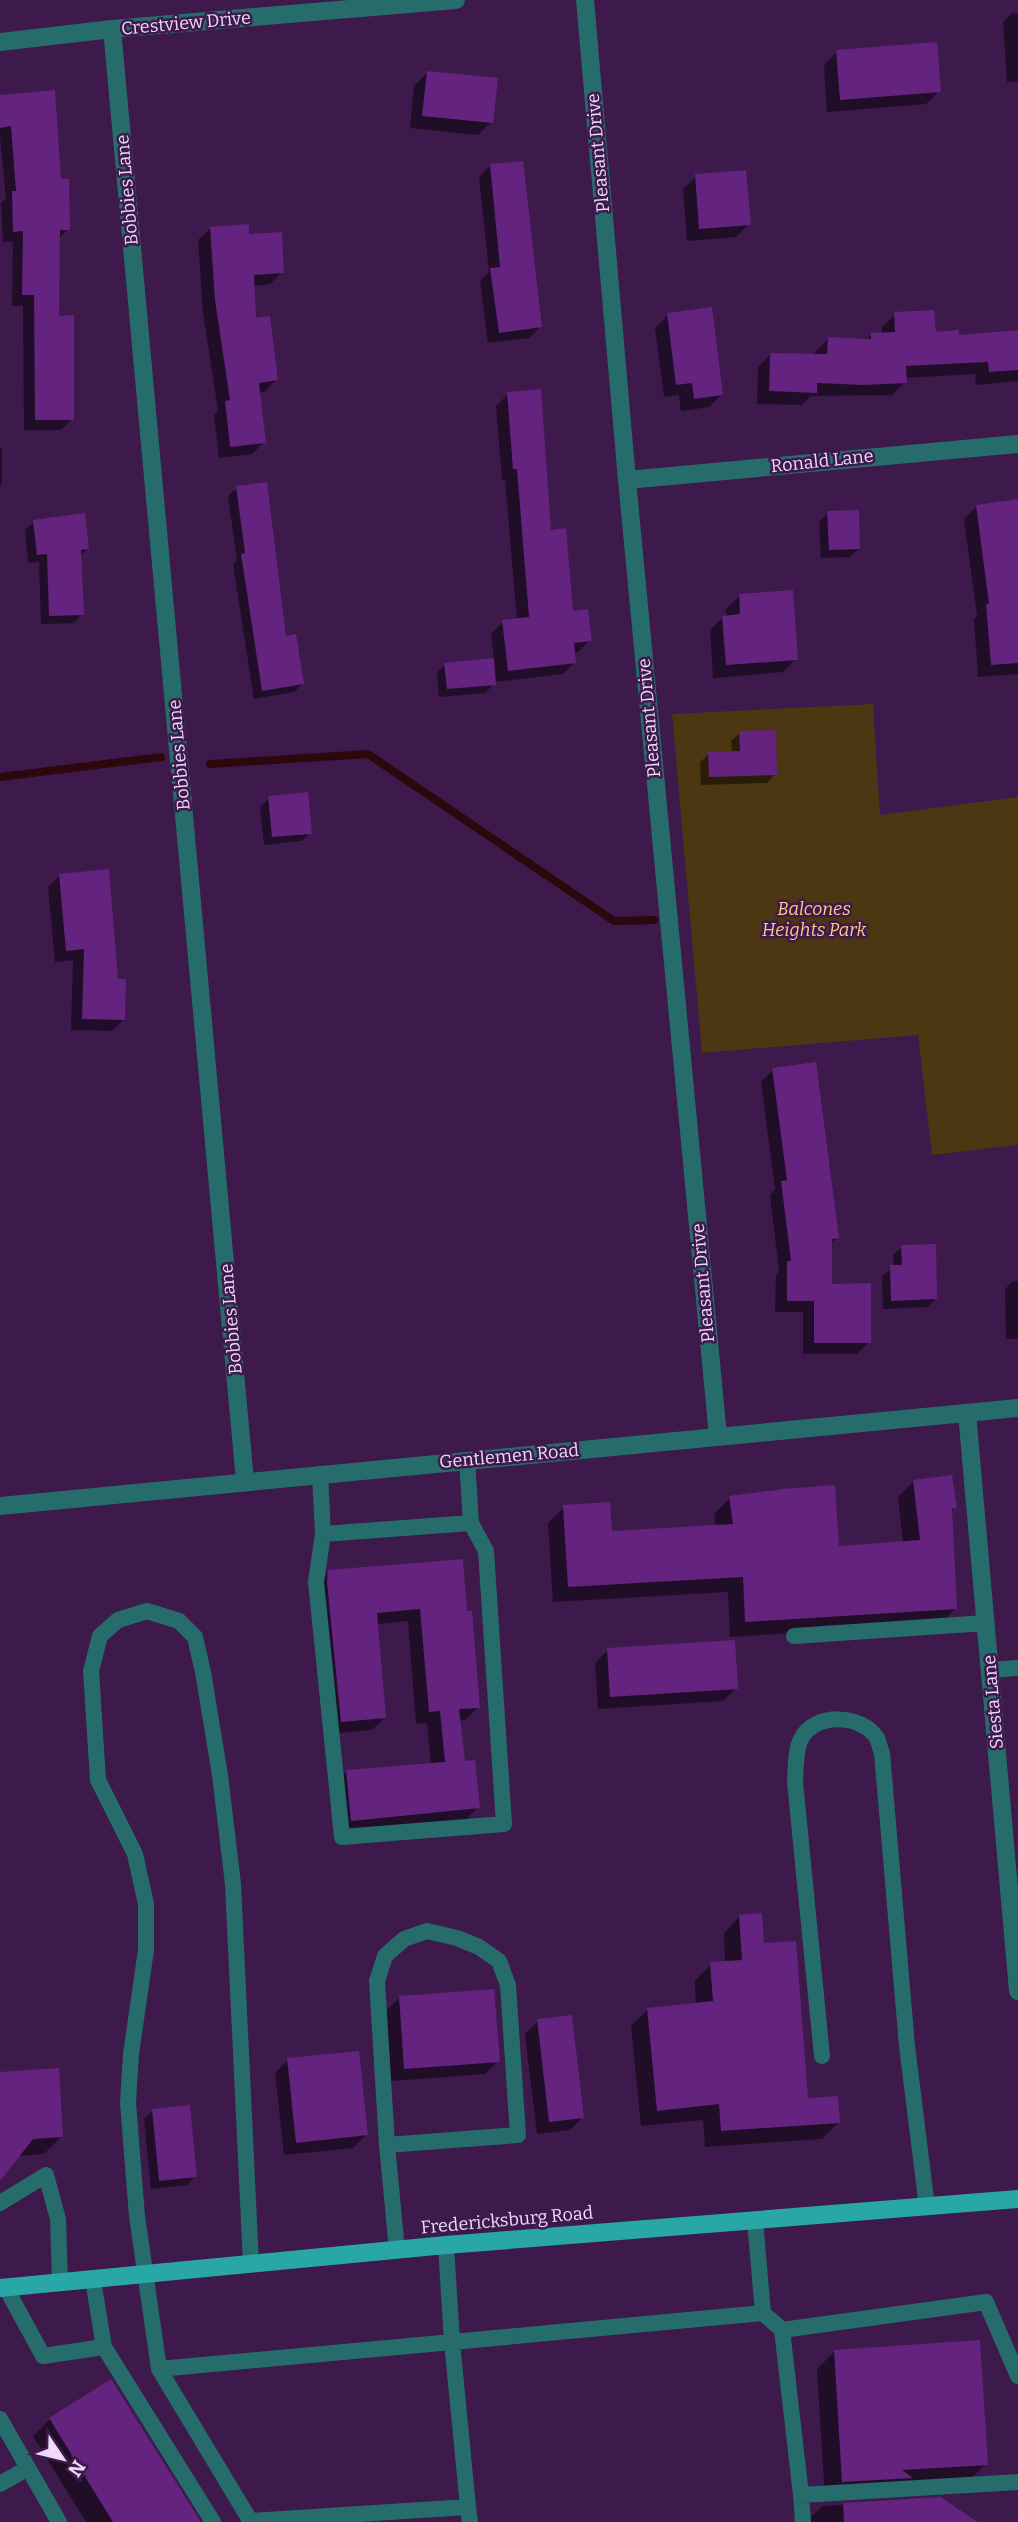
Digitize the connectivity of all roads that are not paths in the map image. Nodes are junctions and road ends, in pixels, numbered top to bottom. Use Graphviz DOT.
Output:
graph roads {
  1 [pos="456,0"];
  2 [pos="585,0"];
  3 [pos="112,29"];
  4 [pos="0,42"];
  5 [pos="1018,444"];
  6 [pos="627,480"];
  7 [pos="1018,1408"];
  8 [pos="967,1413"];
  9 [pos="718,1436"];
  10 [pos="467,1460"];
  11 [pos="320,1474"];
  12 [pos="245,1480"];
  13 [pos="0,1506"];
  14 [pos="471,1523"];
  15 [pos="323,1534"];
  16 [pos="986,1623"];
  17 [pos="794,1636"];
  18 [pos="1018,1668"];
  19 [pos="990,1670"];
  20 [pos="1016,1950"];
  21 [pos="1018,1986"];
  22 [pos="822,2056"];
  23 [pos="387,2146"];
  24 [pos="1018,2199"];
  25 [pos="0,2203"];
  26 [pos="928,2207"];
  27 [pos="755,2221"];
  28 [pos="446,2245"];
  29 [pos="397,2250"];
  30 [pos="251,2264"];
  31 [pos="145,2276"];
  32 [pos="93,2280"];
  33 [pos="60,2283"];
  34 [pos="3,2288"];
  35 [pos="763,2312"];
  36 [pos="782,2330"];
  37 [pos="452,2342"];
  38 [pos="104,2347"];
  39 [pos="159,2369"];
  40 [pos="1018,2376"];
  41 [pos="0,2419"];
  42 [pos="28,2468"];
  43 [pos="1018,2482"];
  44 [pos="0,2484"];
  45 [pos="801,2495"];
  46 [pos="469,2514"];
  47 [pos="59,2522"];
  48 [pos="213,2522"];
  49 [pos="251,2522"];
  50 [pos="803,2522"];
  1 -- 3 [label="street, Crestview Drive"];
  2 -- 6 [label="street, Pleasant Drive"];
  3 -- 4 [label="street, Crestview Drive"];
  3 -- 12 [label="street, Bobbies Lane"];
  5 -- 6 [label="street, Ronald Lane"];
  6 -- 9 [label="street, Pleasant Drive"];
  7 -- 8 [label="street, Gentlemen Road"];
  8 -- 9 [label="street, Gentlemen Road"];
  8 -- 16 [label="street, Siesta Lane"];
  9 -- 10 [label="street, Gentlemen Road"];
  10 -- 11 [label="street, Gentlemen Road"];
  10 -- 14 [label="lane"];
  11 -- 12 [label="street, Gentlemen Road"];
  11 -- 15 [label="lane"];
  12 -- 13 [label="street, Gentlemen Road"];
  14 -- 15 [label="lane"];
  14 -- 15 [label="lane"];
  16 -- 17 [label="lane"];
  16 -- 19 [label="street, Siesta Lane"];
  18 -- 19 [label="lane"];
  19 -- 20 [label="street, Siesta Lane"];
  20 -- 21 [label="street, Siesta Lane"];
  22 -- 26 [label="lane"];
  23 -- 23 [label="lane"];
  23 -- 29 [label="lane"];
  24 -- 26 [label="main road, Fredericksburg Road"];
  25 -- 33 [label="lane"];
  26 -- 27 [label="main road, Fredericksburg Road"];
  27 -- 28 [label="main road, Fredericksburg Road"];
  27 -- 35 [label="lane"];
  28 -- 29 [label="main road, Fredericksburg Road"];
  28 -- 37 [label="lane"];
  29 -- 30 [label="main road, Fredericksburg Road"];
  30 -- 31 [label="main road, Fredericksburg Road"];
  30 -- 31 [label="lane"];
  31 -- 32 [label="main road, Fredericksburg Road"];
  31 -- 39 [label="lane"];
  32 -- 33 [label="main road, Fredericksburg Road"];
  32 -- 38 [label="lane"];
  33 -- 34 [label="main road, Fredericksburg Road"];
  34 -- 38 [label="lane"];
  35 -- 36 [label="lane"];
  35 -- 37 [label="lane"];
  36 -- 40 [label="lane"];
  36 -- 45 [label="lane"];
  37 -- 39 [label="lane"];
  37 -- 46 [label="lane"];
  38 -- 48 [label="lane"];
  39 -- 49 [label="lane"];
  41 -- 42 [label="lane"];
  42 -- 44 [label="lane"];
  42 -- 47 [label="lane"];
  43 -- 45 [label="lane"];
  45 -- 50 [label="lane"];
  46 -- 49 [label="lane"];
}
